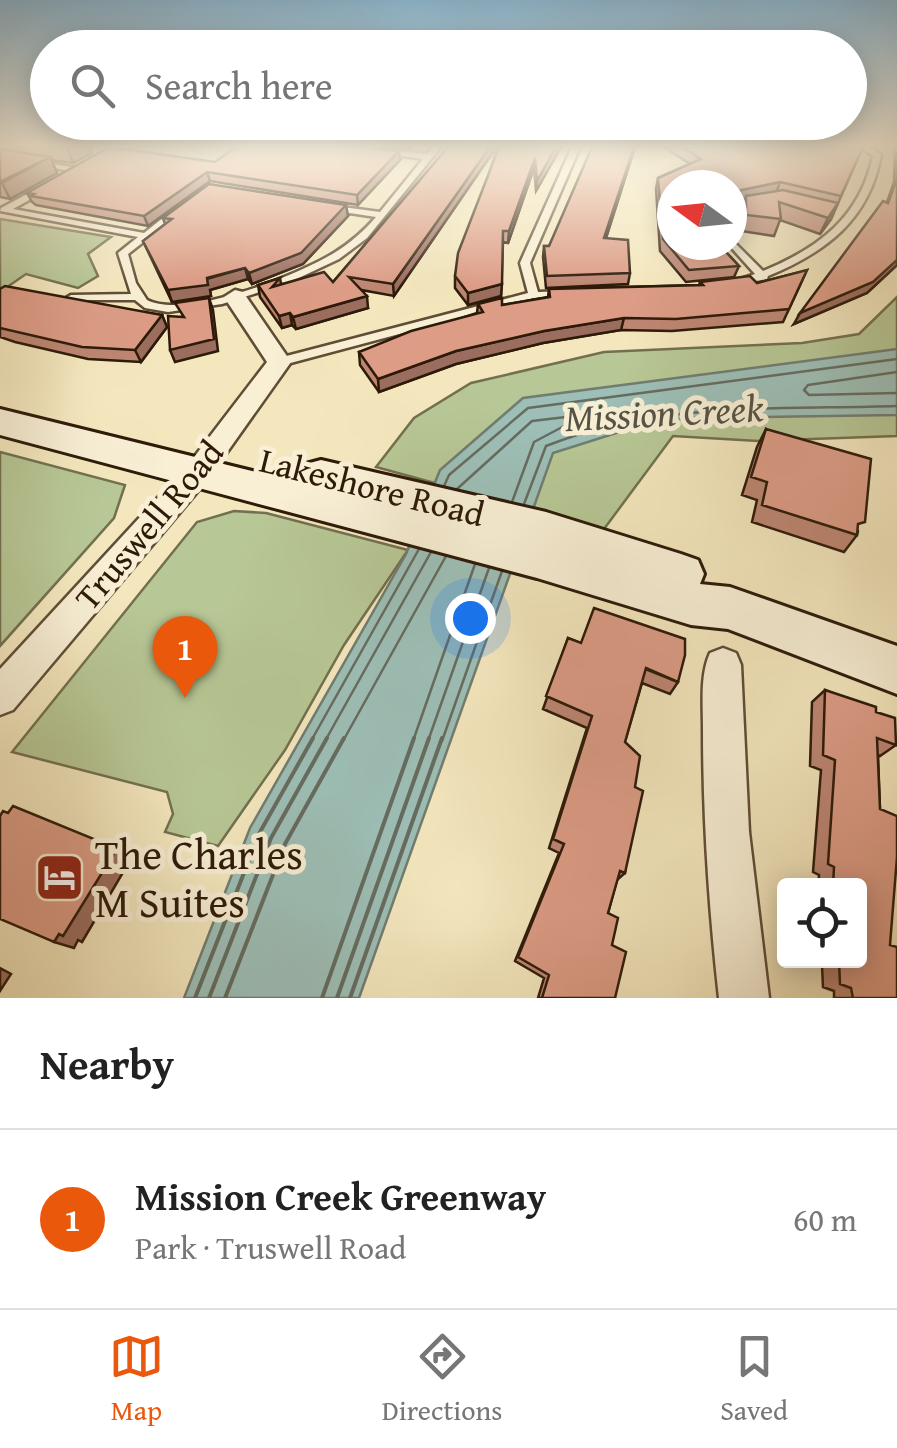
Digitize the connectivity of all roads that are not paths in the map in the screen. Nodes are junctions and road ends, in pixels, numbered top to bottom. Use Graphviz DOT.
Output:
graph roads {
  1 [pos="35,194"];
  2 [pos="398,194"];
  3 [pos="556,194"];
  4 [pos="864,194"];
  5 [pos="196,198"];
  6 [pos="775,198"];
  7 [pos="747,201"];
  8 [pos="0,202"];
  9 [pos="16,204"];
  10 [pos="323,206"];
  11 [pos="835,213"];
  12 [pos="380,215"];
  13 [pos="850,218"];
  14 [pos="142,235"];
  15 [pos="747,258"];
  16 [pos="763,277"];
  17 [pos="723,287"];
  18 [pos="591,293"];
  19 [pos="534,295"];
  20 [pos="137,297"];
  21 [pos="235,297"];
  22 [pos="71,298"];
  23 [pos="279,362"];
  24 [pos="4,409"];
  25 [pos="195,474"];
  26 [pos="722,665"];
  27 [pos="897,670"];
  28 [pos="0,697"];
  29 [pos="744,998"];
  1 -- 9 [label="lane"];
  2 -- 12 [label="lane"];
  3 -- 19 [label="lane"];
  4 -- 13 [label="lane"];
  5 -- 14 [label="lane"];
  6 -- 7 [label="lane"];
  8 -- 9 [label="lane"];
  9 -- 14 [label="lane"];
  10 -- 12 [label="lane"];
  11 -- 13 [label="lane"];
  12 -- 21 [label="lane"];
  13 -- 16 [label="lane"];
  14 -- 20 [label="lane"];
  15 -- 16 [label="lane"];
  16 -- 17 [label="lane"];
  18 -- 19 [label="lane"];
  19 -- 23 [label="lane"];
  20 -- 21 [label="lane"];
  20 -- 22 [label="lane"];
  21 -- 23 [label="street"];
  23 -- 25 [label="street, Truswell Road"];
  24 -- 25 [label="main road, Lakeshore Road"];
  24 -- 25 [label="main road, Lakeshore Road"];
  25 -- 27 [label="main road, Lakeshore Road"];
  25 -- 28 [label="street, Truswell Road"];
  26 -- 29 [label="street"];
}
